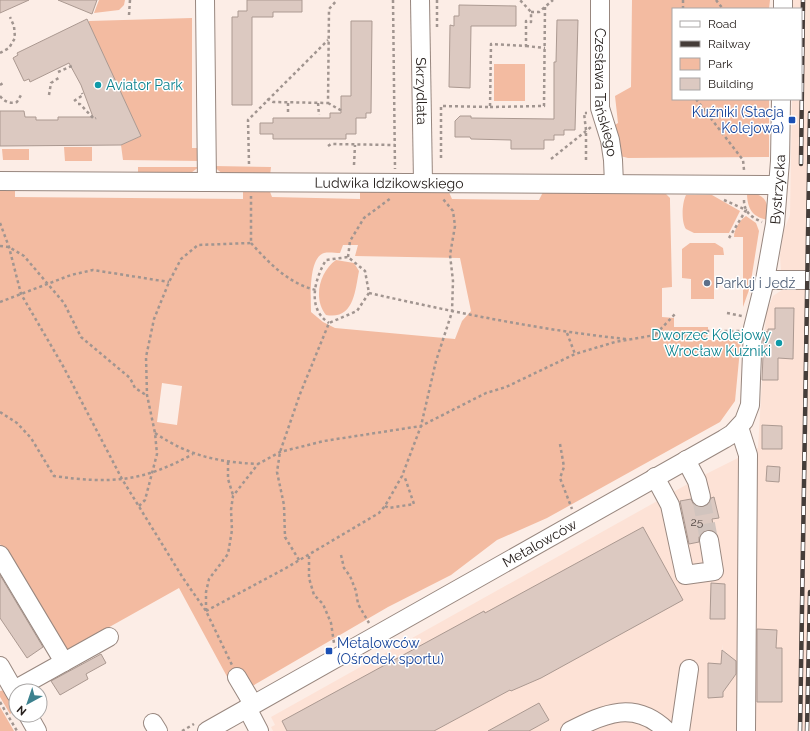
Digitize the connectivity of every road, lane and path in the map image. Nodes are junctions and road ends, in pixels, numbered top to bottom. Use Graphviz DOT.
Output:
graph roads {
  1 [pos="130,0"];
  2 [pos="205,0"];
  3 [pos="336,0"];
  4 [pos="393,0"];
  5 [pos="420,0"];
  6 [pos="520,0"];
  7 [pos="553,0"];
  8 [pos="600,0"];
  9 [pos="716,0"];
  10 [pos="545,6"];
  11 [pos="722,8"];
  12 [pos="530,12"];
  13 [pos="129,16"];
  14 [pos="10,17"];
  15 [pos="329,40"];
  16 [pos="526,46"];
  17 [pos="545,48"];
  18 [pos="0,53"];
  19 [pos="74,65"];
  20 [pos="58,72"];
  21 [pos="60,77"];
  22 [pos="82,93"];
  23 [pos="21,95"];
  24 [pos="49,95"];
  25 [pos="0,96"];
  26 [pos="267,99"];
  27 [pos="697,100"];
  28 [pos="781,100"];
  29 [pos="74,101"];
  30 [pos="328,102"];
  31 [pos="288,103"];
  32 [pos="318,103"];
  33 [pos="78,104"];
  34 [pos="490,107"];
  35 [pos="342,111"];
  36 [pos="288,115"];
  37 [pos="318,115"];
  38 [pos="602,115"];
  39 [pos="96,118"];
  40 [pos="586,130"];
  41 [pos="355,145"];
  42 [pos="395,145"];
  43 [pos="328,146"];
  44 [pos="441,158"];
  45 [pos="551,159"];
  46 [pos="586,160"];
  47 [pos="743,160"];
  48 [pos="354,165"];
  49 [pos="250,173"];
  50 [pos="395,176"];
  51 [pos="0,181"];
  52 [pos="207,182"];
  53 [pos="430,182"];
  54 [pos="614,184"];
  55 [pos="778,185"];
  56 [pos="394,193"];
  57 [pos="744,198"];
  58 [pos="746,210"];
  59 [pos="762,222"];
  60 [pos="0,223"];
  61 [pos="768,223"];
  62 [pos="761,230"];
  63 [pos="728,238"];
  64 [pos="251,243"];
  65 [pos="0,246"];
  66 [pos="10,247"];
  67 [pos="348,257"];
  68 [pos="765,280"];
  69 [pos="810,280"];
  70 [pos="169,282"];
  71 [pos="49,285"];
  72 [pos="316,290"];
  73 [pos="369,293"];
  74 [pos="21,294"];
  75 [pos="0,302"];
  76 [pos="746,310"];
  77 [pos="452,312"];
  78 [pos="676,313"];
  79 [pos="727,313"];
  80 [pos="330,323"];
  81 [pos="743,331"];
  82 [pos="567,333"];
  83 [pos="655,335"];
  84 [pos="630,339"];
  85 [pos="575,354"];
  86 [pos="147,395"];
  87 [pos="0,412"];
  88 [pos="421,426"];
  89 [pos="739,427"];
  90 [pos="155,433"];
  91 [pos="560,444"];
  92 [pos="280,452"];
  93 [pos="193,454"];
  94 [pos="686,460"];
  95 [pos="228,462"];
  96 [pos="258,464"];
  97 [pos="151,474"];
  98 [pos="402,476"];
  99 [pos="655,478"];
  100 [pos="122,479"];
  101 [pos="233,496"];
  102 [pos="700,497"];
  103 [pos="138,506"];
  104 [pos="385,506"];
  105 [pos="566,513"];
  106 [pos="709,540"];
  107 [pos="0,555"];
  108 [pos="309,556"];
  109 [pos="341,556"];
  110 [pos="299,560"];
  111 [pos="206,611"];
  112 [pos="377,621"];
  113 [pos="370,625"];
  114 [pos="364,628"];
  115 [pos="109,637"];
  116 [pos="341,642"];
  117 [pos="64,662"];
  118 [pos="0,666"];
  119 [pos="689,669"];
  120 [pos="237,677"];
  121 [pos="10,683"];
  122 [pos="30,683"];
  123 [pos="0,702"];
  124 [pos="250,706"];
  125 [pos="189,727"];
  126 [pos="201,727"];
  127 [pos="17,731"];
  128 [pos="182,731"];
  129 [pos="192,731"];
  130 [pos="259,731"];
  131 [pos="570,731"];
  132 [pos="667,731"];
  133 [pos="680,731"];
  134 [pos="746,731"];
  1 -- 13 [label="path"];
  2 -- 52 [label="street"];
  3 -- 15 [label="path"];
  4 -- 42 [label="path"];
  5 -- 53 [label="street, Skrzydlata"];
  6 -- 12 [label="path"];
  7 -- 10 [label="path"];
  8 -- 38 [label="street, Czesława Tańskiego"];
  9 -- 11 [label="path"];
  10 -- 12 [label="path"];
  10 -- 17 [label="path"];
  12 -- 16 [label="path"];
  14 -- 18 [label="path"];
  15 -- 26 [label="path"];
  15 -- 30 [label="path"];
  16 -- 17 [label="path"];
  16 -- 34 [label="path"];
  17 -- 34 [label="path"];
  19 -- 20 [label="path"];
  21 -- 24 [label="path"];
  22 -- 29 [label="path"];
  23 -- 25 [label="path"];
  26 -- 31 [label="path"];
  26 -- 49 [label="path"];
  27 -- 47 [label="path"];
  28 -- 55 [label="street, Bystrzycka"];
  30 -- 32 [label="path"];
  30 -- 35 [label="path"];
  31 -- 32 [label="path"];
  31 -- 36 [label="path"];
  32 -- 37 [label="path"];
  33 -- 39 [label="path"];
  34 -- 44 [label="path"];
  38 -- 40 [label="path"];
  38 -- 40 [label="path"];
  38 -- 54 [label="street, Czesława Tańskiego"];
  40 -- 45 [label="path"];
  40 -- 46 [label="path"];
  41 -- 42 [label="path"];
  41 -- 43 [label="path"];
  41 -- 48 [label="path"];
  42 -- 50 [label="path"];
  49 -- 52 [label="street, Ludwika Idzikowskiego"];
  49 -- 53 [label="street, Ludwika Idzikowskiego"];
  49 -- 64 [label="path"];
  51 -- 52 [label="street, Ludwika Idzikowskiego"];
  53 -- 54 [label="street, Ludwika Idzikowskiego"];
  53 -- 77 [label="path"];
  54 -- 55 [label="street, Ludwika Idzikowskiego"];
  55 -- 68 [label="street, Bystrzycka"];
  56 -- 67 [label="path"];
  57 -- 58 [label="path"];
  58 -- 59 [label="path"];
  58 -- 63 [label="path"];
  59 -- 61 [label="path"];
  59 -- 62 [label="path"];
  60 -- 66 [label="path"];
  64 -- 70 [label="path"];
  64 -- 72 [label="path"];
  65 -- 66 [label="path"];
  66 -- 71 [label="path"];
  66 -- 74 [label="path"];
  67 -- 72 [label="path"];
  67 -- 73 [label="path"];
  68 -- 69 [label="street"];
  68 -- 89 [label="street, Metalowców"];
  70 -- 71 [label="path"];
  70 -- 86 [label="path"];
  71 -- 74 [label="path"];
  71 -- 86 [label="path"];
  72 -- 80 [label="path"];
  73 -- 77 [label="path"];
  73 -- 80 [label="path"];
  74 -- 75 [label="path"];
  74 -- 100 [label="path"];
  76 -- 79 [label="path"];
  77 -- 82 [label="path"];
  77 -- 88 [label="path"];
  78 -- 83 [label="path"];
  80 -- 92 [label="path"];
  81 -- 83 [label="path"];
  82 -- 84 [label="path"];
  82 -- 85 [label="path"];
  83 -- 84 [label="path"];
  84 -- 85 [label="path"];
  85 -- 88 [label="path"];
  86 -- 90 [label="path"];
  87 -- 100 [label="path"];
  88 -- 92 [label="path"];
  88 -- 98 [label="path"];
  89 -- 94 [label="street, Metalowców"];
  89 -- 134 [label="street"];
  90 -- 93 [label="path"];
  90 -- 97 [label="path"];
  91 -- 105 [label="path"];
  92 -- 96 [label="path"];
  92 -- 110 [label="path"];
  93 -- 95 [label="path"];
  93 -- 97 [label="path"];
  94 -- 99 [label="street, Metalowców"];
  94 -- 102 [label="street"];
  95 -- 96 [label="path"];
  95 -- 101 [label="path"];
  96 -- 101 [label="path"];
  97 -- 100 [label="path"];
  97 -- 103 [label="path"];
  98 -- 104 [label="path"];
  98 -- 104 [label="path"];
  99 -- 106 [label="street"];
  99 -- 124 [label="street, Metalowców"];
  100 -- 103 [label="path"];
  101 -- 111 [label="path"];
  103 -- 111 [label="path"];
  104 -- 108 [label="path"];
  107 -- 117 [label="street"];
  108 -- 110 [label="path"];
  108 -- 116 [label="path"];
  109 -- 113 [label="path"];
  110 -- 111 [label="path"];
  111 -- 120 [label="path"];
  112 -- 113 [label="path"];
  113 -- 114 [label="path"];
  115 -- 117 [label="street"];
  117 -- 122 [label="street"];
  118 -- 121 [label="street"];
  119 -- 133 [label="street"];
  120 -- 124 [label="street"];
  123 -- 127 [label="path"];
  124 -- 126 [label="street, Metalowców"];
  124 -- 130 [label="street"];
  125 -- 126 [label="path"];
  125 -- 128 [label="path"];
  125 -- 129 [label="path"];
  131 -- 132 [label="street"];
}
